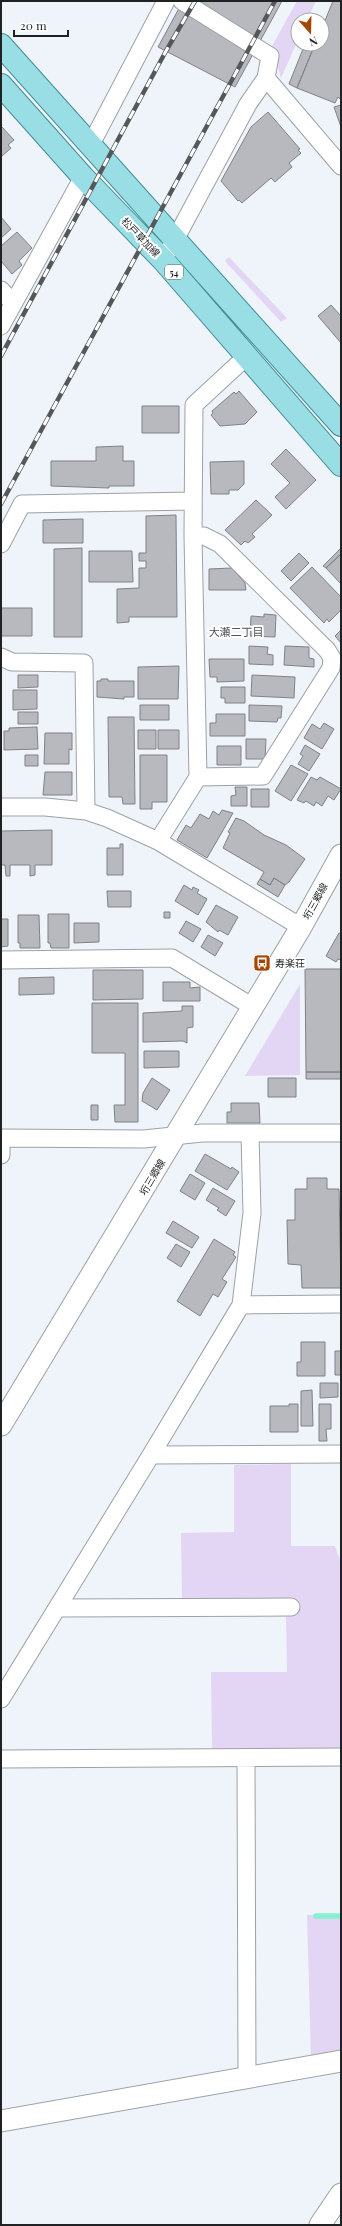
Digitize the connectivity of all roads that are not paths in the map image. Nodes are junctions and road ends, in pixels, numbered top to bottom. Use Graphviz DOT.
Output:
graph roads {
  1 [pos="166,1"];
  2 [pos="182,1"];
  3 [pos="1,45"];
  4 [pos="266,78"];
  5 [pos="1,84"];
  6 [pos="90,146"];
  7 [pos="341,166"];
  8 [pos="83,177"];
  9 [pos="175,240"];
  10 [pos="164,261"];
  11 [pos="1,290"];
  12 [pos="13,304"];
  13 [pos="1,326"];
  14 [pos="247,356"];
  15 [pos="341,425"];
  16 [pos="341,465"];
  17 [pos="193,501"];
  18 [pos="194,536"];
  19 [pos="1,544"];
  20 [pos="1,657"];
  21 [pos="198,777"];
  22 [pos="1,807"];
  23 [pos="86,811"];
  24 [pos="158,841"];
  25 [pos="341,855"];
  26 [pos="341,873"];
  27 [pos="301,927"];
  28 [pos="1,960"];
  29 [pos="253,1007"];
  30 [pos="341,1133"];
  31 [pos="178,1134"];
  32 [pos="250,1134"];
  33 [pos="1,1138"];
  34 [pos="1,1155"];
  35 [pos="341,1304"];
  36 [pos="241,1305"];
  37 [pos="1,1425"];
  38 [pos="341,1454"];
  39 [pos="151,1456"];
  40 [pos="291,1607"];
  41 [pos="57,1608"];
  42 [pos="1,1699"];
  43 [pos="341,1757"];
  44 [pos="246,1758"];
  45 [pos="1,1759"];
  46 [pos="341,2061"];
  47 [pos="248,2078"];
  48 [pos="1,2121"];
  49 [pos="341,2194"];
  50 [pos="320,2225"];
  1 -- 6 [label="street"];
  2 -- 4 [label="street"];
  3 -- 6 [label="main road, 54"];
  4 -- 7 [label="street"];
  4 -- 9 [label="street"];
  5 -- 8 [label="main road, 松戸草加線 / 54"];
  6 -- 9 [label="main road, 54"];
  8 -- 10 [label="main road, 松戸草加線 / 54"];
  8 -- 12 [label="street"];
  9 -- 10 [label="street"];
  9 -- 15 [label="main road, 54"];
  10 -- 14 [label="main road, 松戸草加線 / 54"];
  11 -- 12 [label="street"];
  12 -- 13 [label="street"];
  14 -- 16 [label="main road, 松戸草加線 / 54"];
  14 -- 17 [label="street"];
  17 -- 18 [label="street"];
  17 -- 19 [label="street"];
  18 -- 21 [label="street"];
  18 -- 21 [label="street"];
  20 -- 23 [label="street"];
  21 -- 24 [label="street"];
  22 -- 23 [label="street"];
  23 -- 24 [label="street"];
  24 -- 27 [label="street"];
  25 -- 27 [label="street, 垳三郷線"];
  26 -- 27 [label="street, 垳三郷線"];
  27 -- 29 [label="street, 垳三郷線"];
  28 -- 29 [label="street"];
  29 -- 31 [label="street, 垳三郷線"];
  30 -- 32 [label="street"];
  31 -- 32 [label="street"];
  31 -- 33 [label="street"];
  31 -- 37 [label="street, 垳三郷線"];
  32 -- 36 [label="street"];
  33 -- 34 [label="street"];
  35 -- 36 [label="street"];
  36 -- 39 [label="street"];
  38 -- 39 [label="street"];
  39 -- 41 [label="street"];
  40 -- 41 [label="street"];
  41 -- 42 [label="street"];
  43 -- 44 [label="street"];
  44 -- 45 [label="street"];
  44 -- 47 [label="street"];
  46 -- 47 [label="street"];
  47 -- 48 [label="street"];
  49 -- 50 [label="street"];
}
